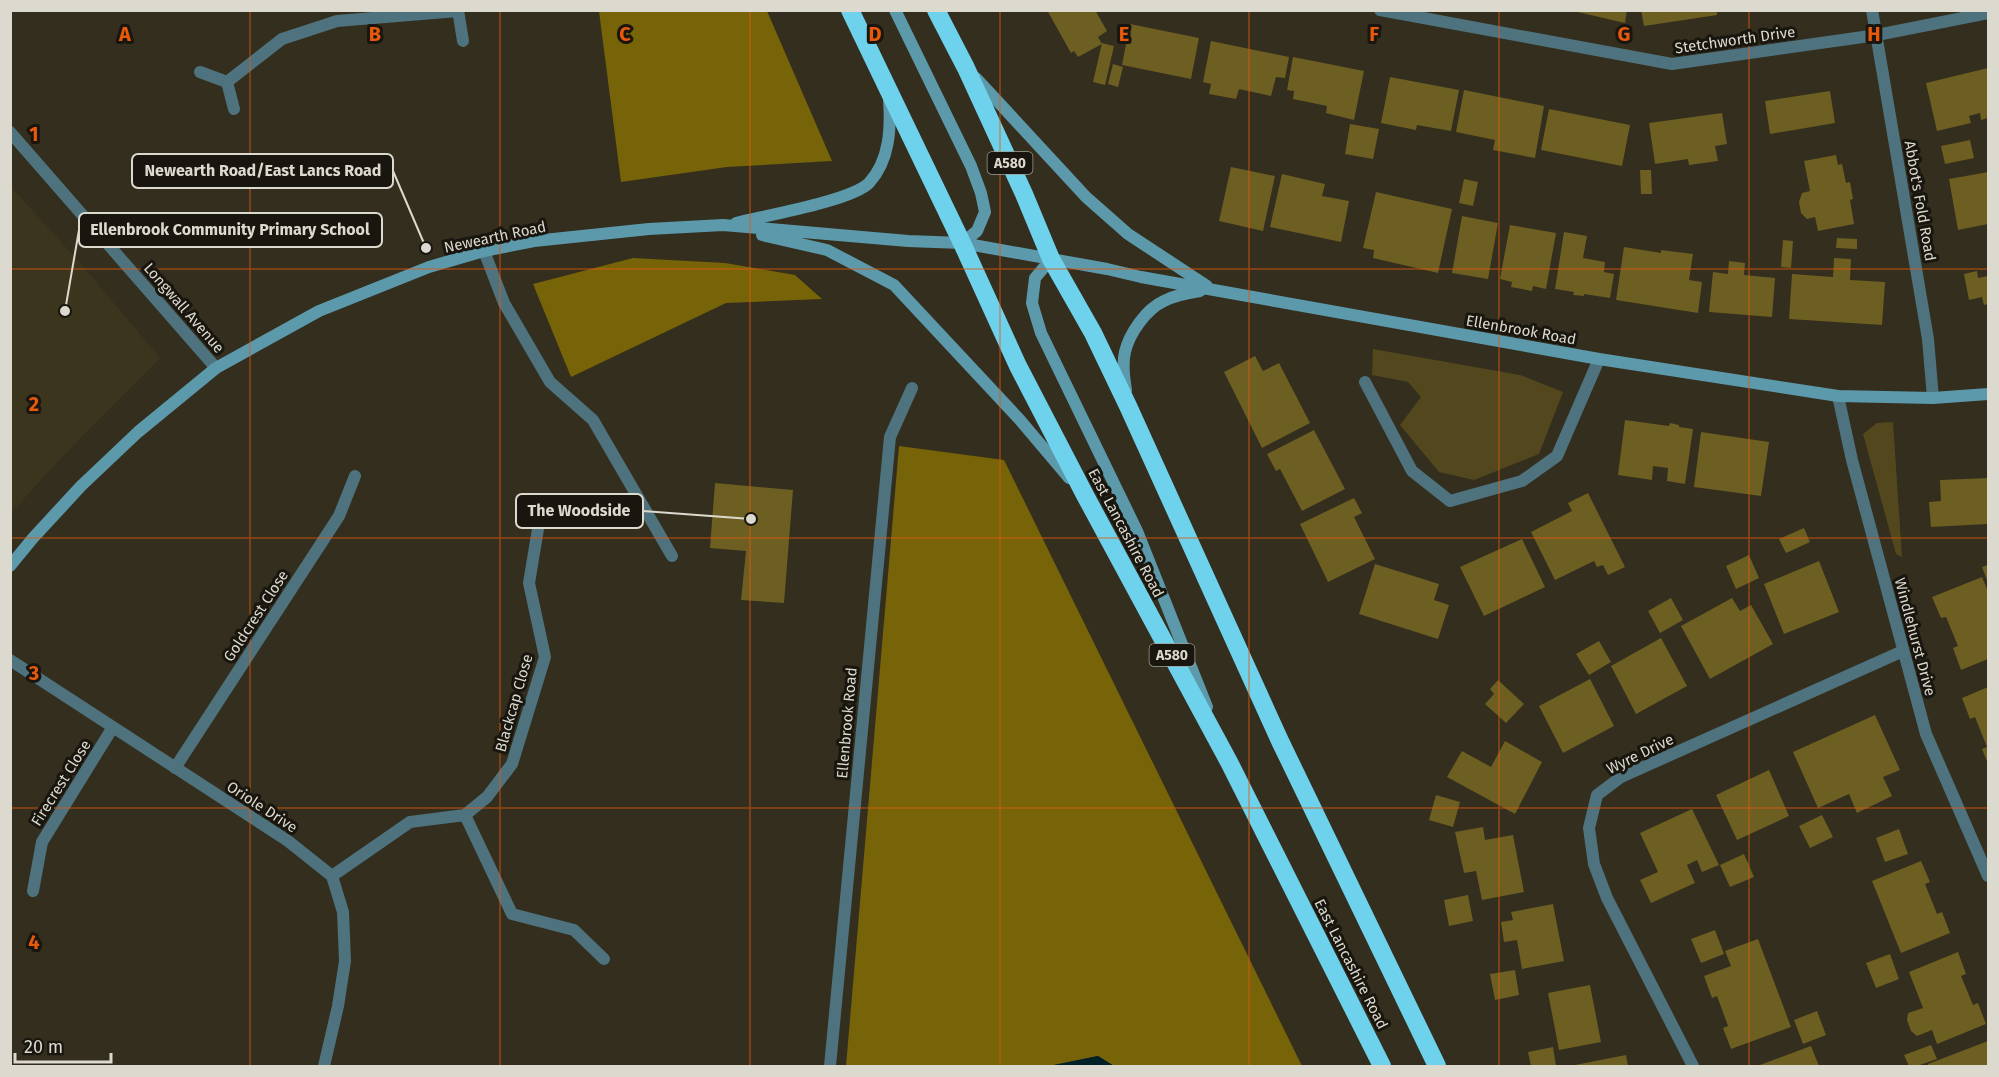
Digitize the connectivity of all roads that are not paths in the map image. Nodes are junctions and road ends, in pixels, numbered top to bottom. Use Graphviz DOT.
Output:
graph roads {
  1 [pos="850,10"];
  2 [pos="895,10"];
  3 [pos="936,10"];
  4 [pos="1380,10"];
  5 [pos="1872,10"];
  6 [pos="458,11"];
  7 [pos="1989,13"];
  8 [pos="1877,35"];
  9 [pos="463,41"];
  10 [pos="966,68"];
  11 [pos="200,72"];
  12 [pos="227,82"];
  13 [pos="889,94"];
  14 [pos="234,109"];
  15 [pos="10,132"];
  16 [pos="723,225"];
  17 [pos="962,243"];
  18 [pos="484,251"];
  19 [pos="1051,259"];
  20 [pos="1213,290"];
  21 [pos="1599,359"];
  22 [pos="216,368"];
  23 [pos="1365,382"];
  24 [pos="912,388"];
  25 [pos="1989,394"];
  26 [pos="1838,396"];
  27 [pos="1933,398"];
  28 [pos="1128,406"];
  29 [pos="354,476"];
  30 [pos="1086,497"];
  31 [pos="541,511"];
  32 [pos="672,556"];
  33 [pos="10,566"];
  34 [pos="1903,651"];
  35 [pos="10,660"];
  36 [pos="113,727"];
  37 [pos="1230,762"];
  38 [pos="175,768"];
  39 [pos="465,815"];
  40 [pos="332,876"];
  41 [pos="1989,876"];
  42 [pos="33,891"];
  43 [pos="604,959"];
  44 [pos="324,1066"];
  45 [pos="830,1066"];
  46 [pos="1382,1066"];
  47 [pos="1437,1066"];
  48 [pos="1693,1066"];
  1 -- 13 [label="highway, East Lancashire Road / A580"];
  2 -- 17 [label="main road"];
  3 -- 10 [label="highway, East Lancashire Road / A580"];
  4 -- 8 [label="street, Stetchworth Drive"];
  5 -- 8 [label="street, Abbot's Fold Road"];
  6 -- 9 [label="street"];
  6 -- 12 [label="street"];
  7 -- 8 [label="street, Stetchworth Drive"];
  8 -- 27 [label="street, Abbot's Fold Road"];
  10 -- 19 [label="highway, East Lancashire Road / A580"];
  10 -- 20 [label="main road"];
  11 -- 12 [label="street"];
  12 -- 14 [label="street"];
  13 -- 16 [label="main road"];
  13 -- 17 [label="highway, East Lancashire Road / A580"];
  15 -- 22 [label="street, Longwall Avenue"];
  16 -- 17 [label="main road, Newearth Road"];
  16 -- 18 [label="main road, Newearth Road"];
  16 -- 30 [label="main road"];
  17 -- 19 [label="main road, Newearth Road"];
  17 -- 30 [label="highway, East Lancashire Road / A580"];
  18 -- 22 [label="main road, Newearth Road"];
  18 -- 32 [label="street"];
  19 -- 20 [label="main road, Ellenbrook Road"];
  19 -- 28 [label="highway, East Lancashire Road / A580"];
  19 -- 37 [label="main road"];
  20 -- 21 [label="main road, Ellenbrook Road"];
  20 -- 28 [label="main road"];
  21 -- 23 [label="street"];
  21 -- 26 [label="main road, Ellenbrook Road"];
  22 -- 33 [label="main road, Newearth Road"];
  24 -- 45 [label="street, Ellenbrook Road"];
  25 -- 27 [label="main road, Ellenbrook Road"];
  26 -- 27 [label="main road, Ellenbrook Road"];
  26 -- 34 [label="street, Windlehurst Drive"];
  28 -- 47 [label="highway, East Lancashire Road / A580"];
  29 -- 38 [label="street, Goldcrest Close"];
  30 -- 37 [label="highway, East Lancashire Road / A580"];
  31 -- 39 [label="street, Blackcap Close"];
  34 -- 41 [label="street, Windlehurst Drive"];
  34 -- 48 [label="street, Wyre Drive"];
  35 -- 36 [label="street, Oriole Drive"];
  36 -- 38 [label="street, Oriole Drive"];
  36 -- 42 [label="street, Firecrest Close"];
  37 -- 46 [label="highway, East Lancashire Road / A580"];
  38 -- 40 [label="street, Oriole Drive"];
  39 -- 40 [label="street"];
  39 -- 43 [label="street"];
  40 -- 44 [label="street"];
}
